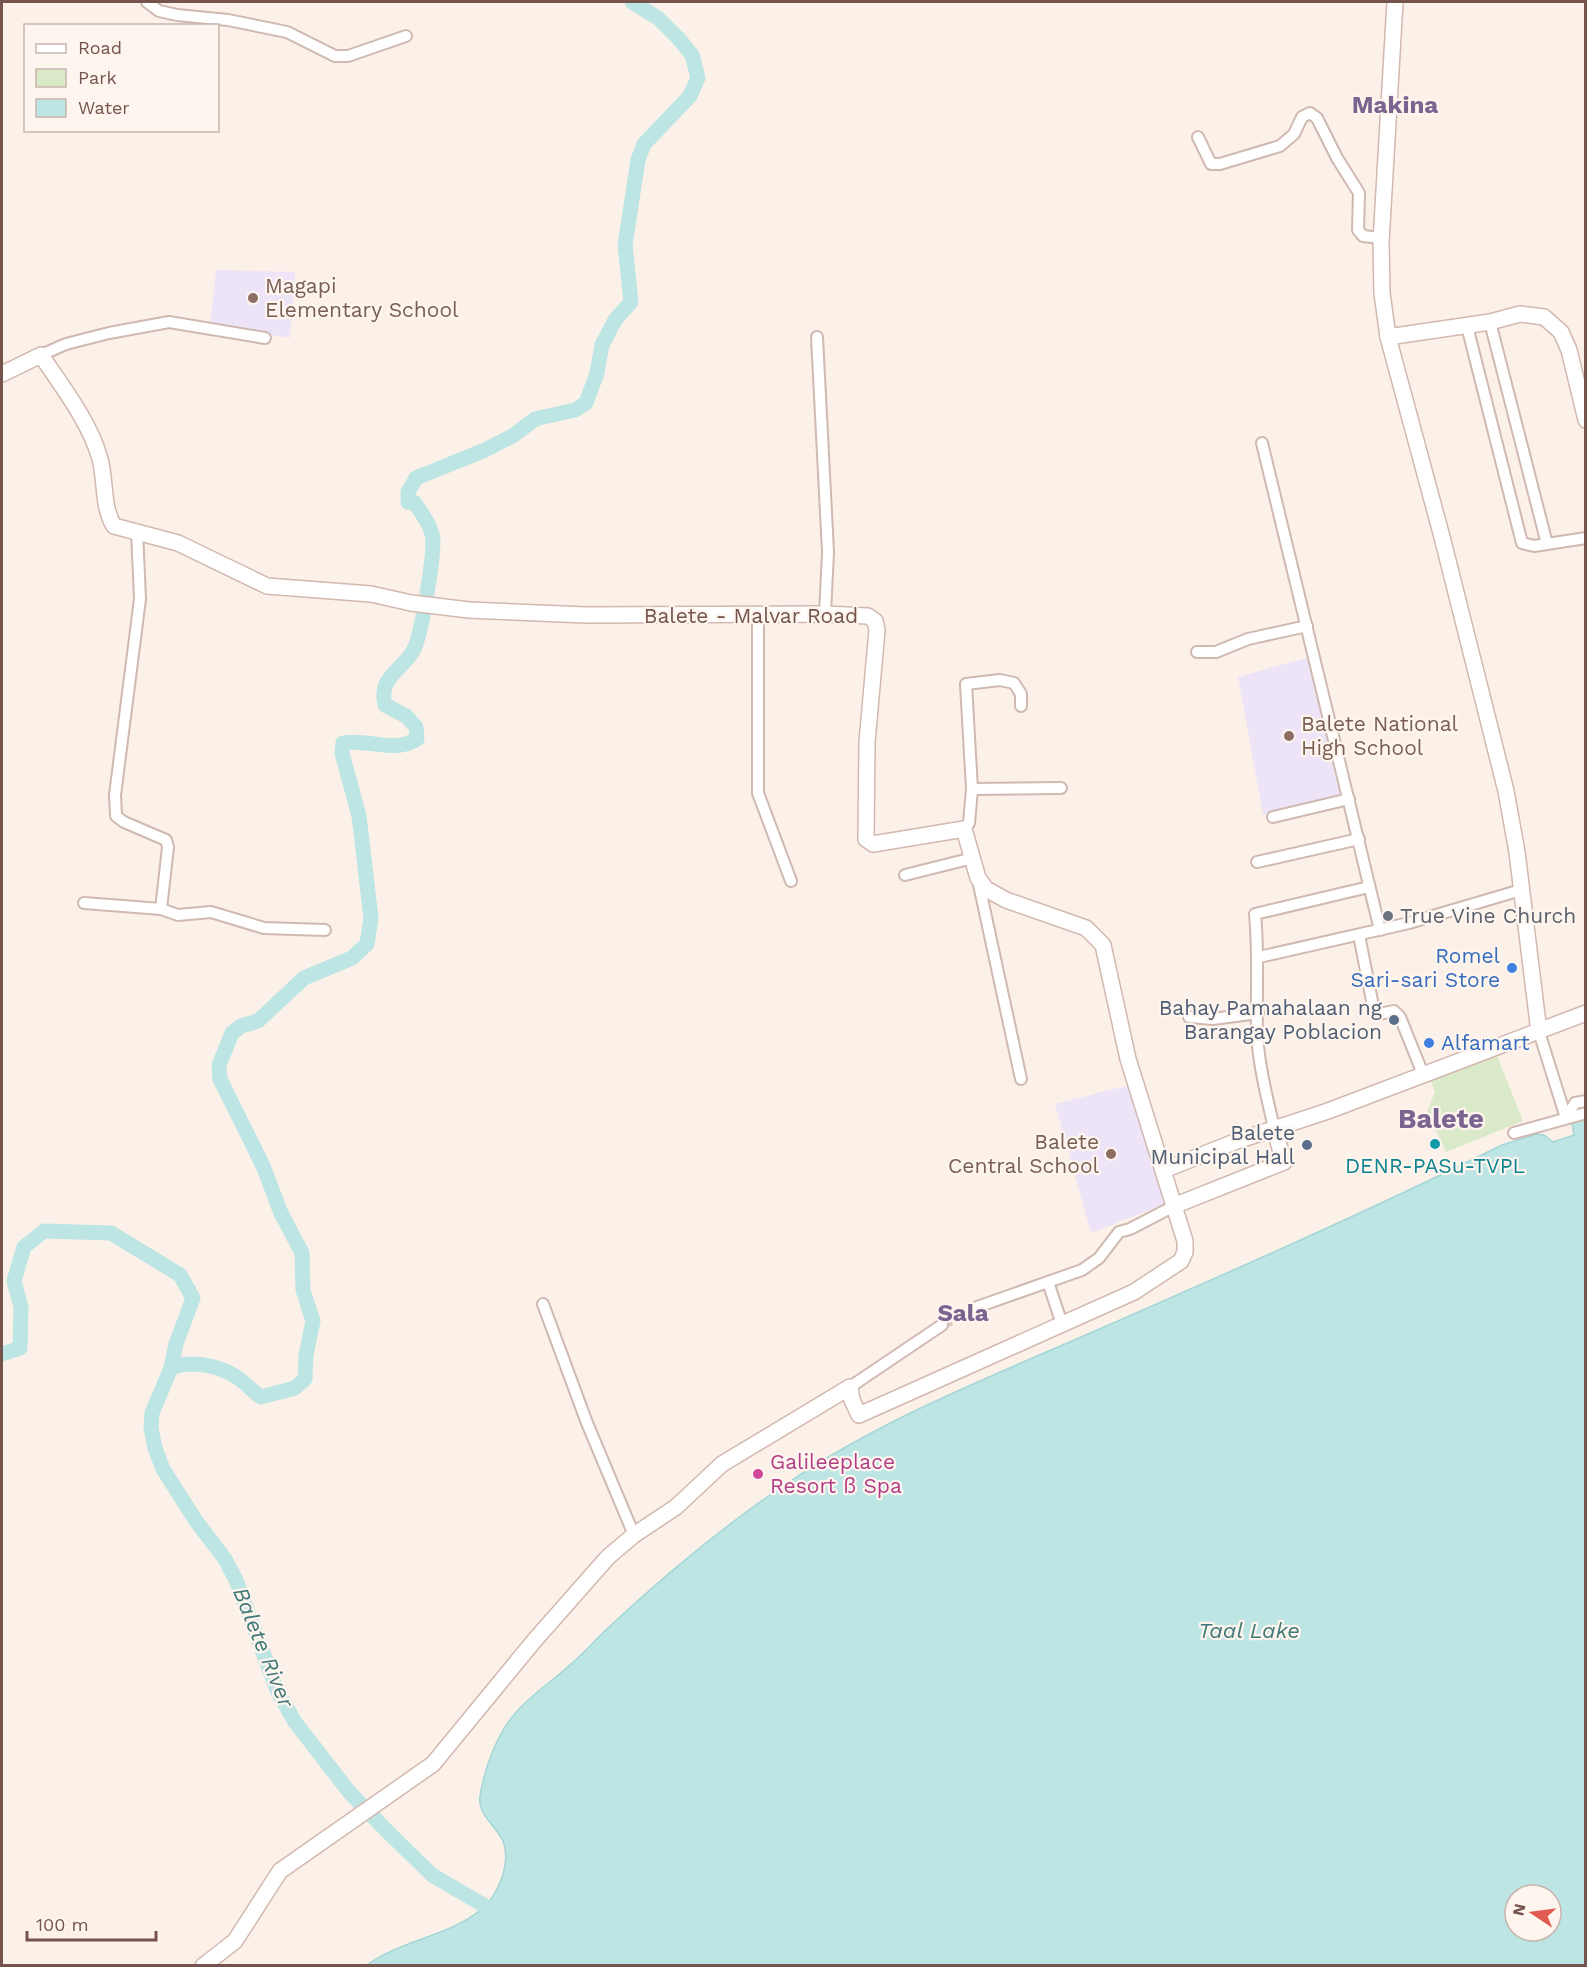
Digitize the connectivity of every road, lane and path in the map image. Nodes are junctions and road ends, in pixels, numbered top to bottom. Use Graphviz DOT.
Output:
graph roads {
  1 [pos="147,2"];
  2 [pos="1395,2"];
  3 [pos="406,36"];
  4 [pos="1198,137"];
  5 [pos="1382,238"];
  6 [pos="1490,322"];
  7 [pos="1467,326"];
  8 [pos="817,337"];
  9 [pos="1388,337"];
  10 [pos="265,338"];
  11 [pos="41,355"];
  12 [pos="2,374"];
  13 [pos="1586,420"];
  14 [pos="1262,443"];
  15 [pos="137,531"];
  16 [pos="1586,538"];
  17 [pos="1547,544"];
  18 [pos="758,613"];
  19 [pos="825,614"];
  20 [pos="1307,626"];
  21 [pos="1197,652"];
  22 [pos="1021,706"];
  23 [pos="1061,788"];
  24 [pos="972,789"];
  25 [pos="1349,799"];
  26 [pos="1274,817"];
  27 [pos="964,829"];
  28 [pos="1359,839"];
  29 [pos="972,858"];
  30 [pos="1257,862"];
  31 [pos="905,875"];
  32 [pos="978,878"];
  33 [pos="791,881"];
  34 [pos="1369,887"];
  35 [pos="1521,890"];
  36 [pos="84,903"];
  37 [pos="161,909"];
  38 [pos="325,930"];
  39 [pos="1380,930"];
  40 [pos="1359,935"];
  41 [pos="1259,957"];
  42 [pos="1258,1013"];
  43 [pos="1586,1013"];
  44 [pos="1189,1017"];
  45 [pos="1539,1032"];
  46 [pos="1423,1074"];
  47 [pos="1021,1079"];
  48 [pos="1586,1101"];
  49 [pos="1586,1113"];
  50 [pos="1562,1119"];
  51 [pos="1274,1128"];
  52 [pos="1514,1133"];
  53 [pos="1164,1170"];
  54 [pos="1176,1205"];
  55 [pos="1048,1282"];
  56 [pos="543,1304"];
  57 [pos="977,1307"];
  58 [pos="1062,1324"];
  59 [pos="942,1325"];
  60 [pos="850,1387"];
  61 [pos="634,1535"];
  62 [pos="203,1965"];
  1 -- 3 [label="street"];
  2 -- 5 [label="main road"];
  4 -- 5 [label="street"];
  5 -- 9 [label="main road"];
  6 -- 7 [label="main road"];
  6 -- 13 [label="main road"];
  6 -- 17 [label="street"];
  7 -- 9 [label="main road"];
  7 -- 17 [label="street"];
  8 -- 19 [label="street"];
  9 -- 35 [label="main road"];
  10 -- 11 [label="street"];
  11 -- 12 [label="main road"];
  11 -- 15 [label="main road, Balete - Malvar Road"];
  14 -- 20 [label="street"];
  15 -- 18 [label="main road, Balete - Malvar Road"];
  15 -- 37 [label="street"];
  16 -- 17 [label="street"];
  18 -- 19 [label="main road, Balete - Malvar Road"];
  18 -- 33 [label="street"];
  19 -- 27 [label="main road, Balete - Malvar Road"];
  20 -- 21 [label="street"];
  20 -- 25 [label="street"];
  22 -- 24 [label="street"];
  23 -- 24 [label="street"];
  24 -- 27 [label="street"];
  25 -- 26 [label="street"];
  25 -- 28 [label="street"];
  27 -- 29 [label="main road"];
  28 -- 30 [label="street"];
  28 -- 34 [label="street"];
  29 -- 31 [label="street"];
  29 -- 32 [label="main road"];
  32 -- 47 [label="street"];
  32 -- 53 [label="main road"];
  34 -- 39 [label="street"];
  34 -- 41 [label="street"];
  35 -- 39 [label="street"];
  35 -- 45 [label="main road"];
  36 -- 37 [label="street"];
  37 -- 38 [label="street"];
  39 -- 40 [label="street"];
  40 -- 41 [label="street"];
  40 -- 46 [label="street"];
  41 -- 42 [label="street"];
  42 -- 44 [label="street"];
  42 -- 51 [label="street"];
  43 -- 45 [label="main road"];
  45 -- 46 [label="main road"];
  45 -- 50 [label="street"];
  46 -- 51 [label="main road"];
  48 -- 50 [label="street"];
  49 -- 50 [label="street"];
  50 -- 52 [label="street"];
  51 -- 53 [label="main road"];
  51 -- 54 [label="main road"];
  53 -- 54 [label="main road"];
  54 -- 55 [label="street"];
  54 -- 58 [label="main road"];
  55 -- 57 [label="street"];
  55 -- 58 [label="street"];
  56 -- 61 [label="street"];
  58 -- 60 [label="main road"];
  59 -- 60 [label="street"];
  60 -- 61 [label="main road"];
  61 -- 62 [label="main road"];
}
